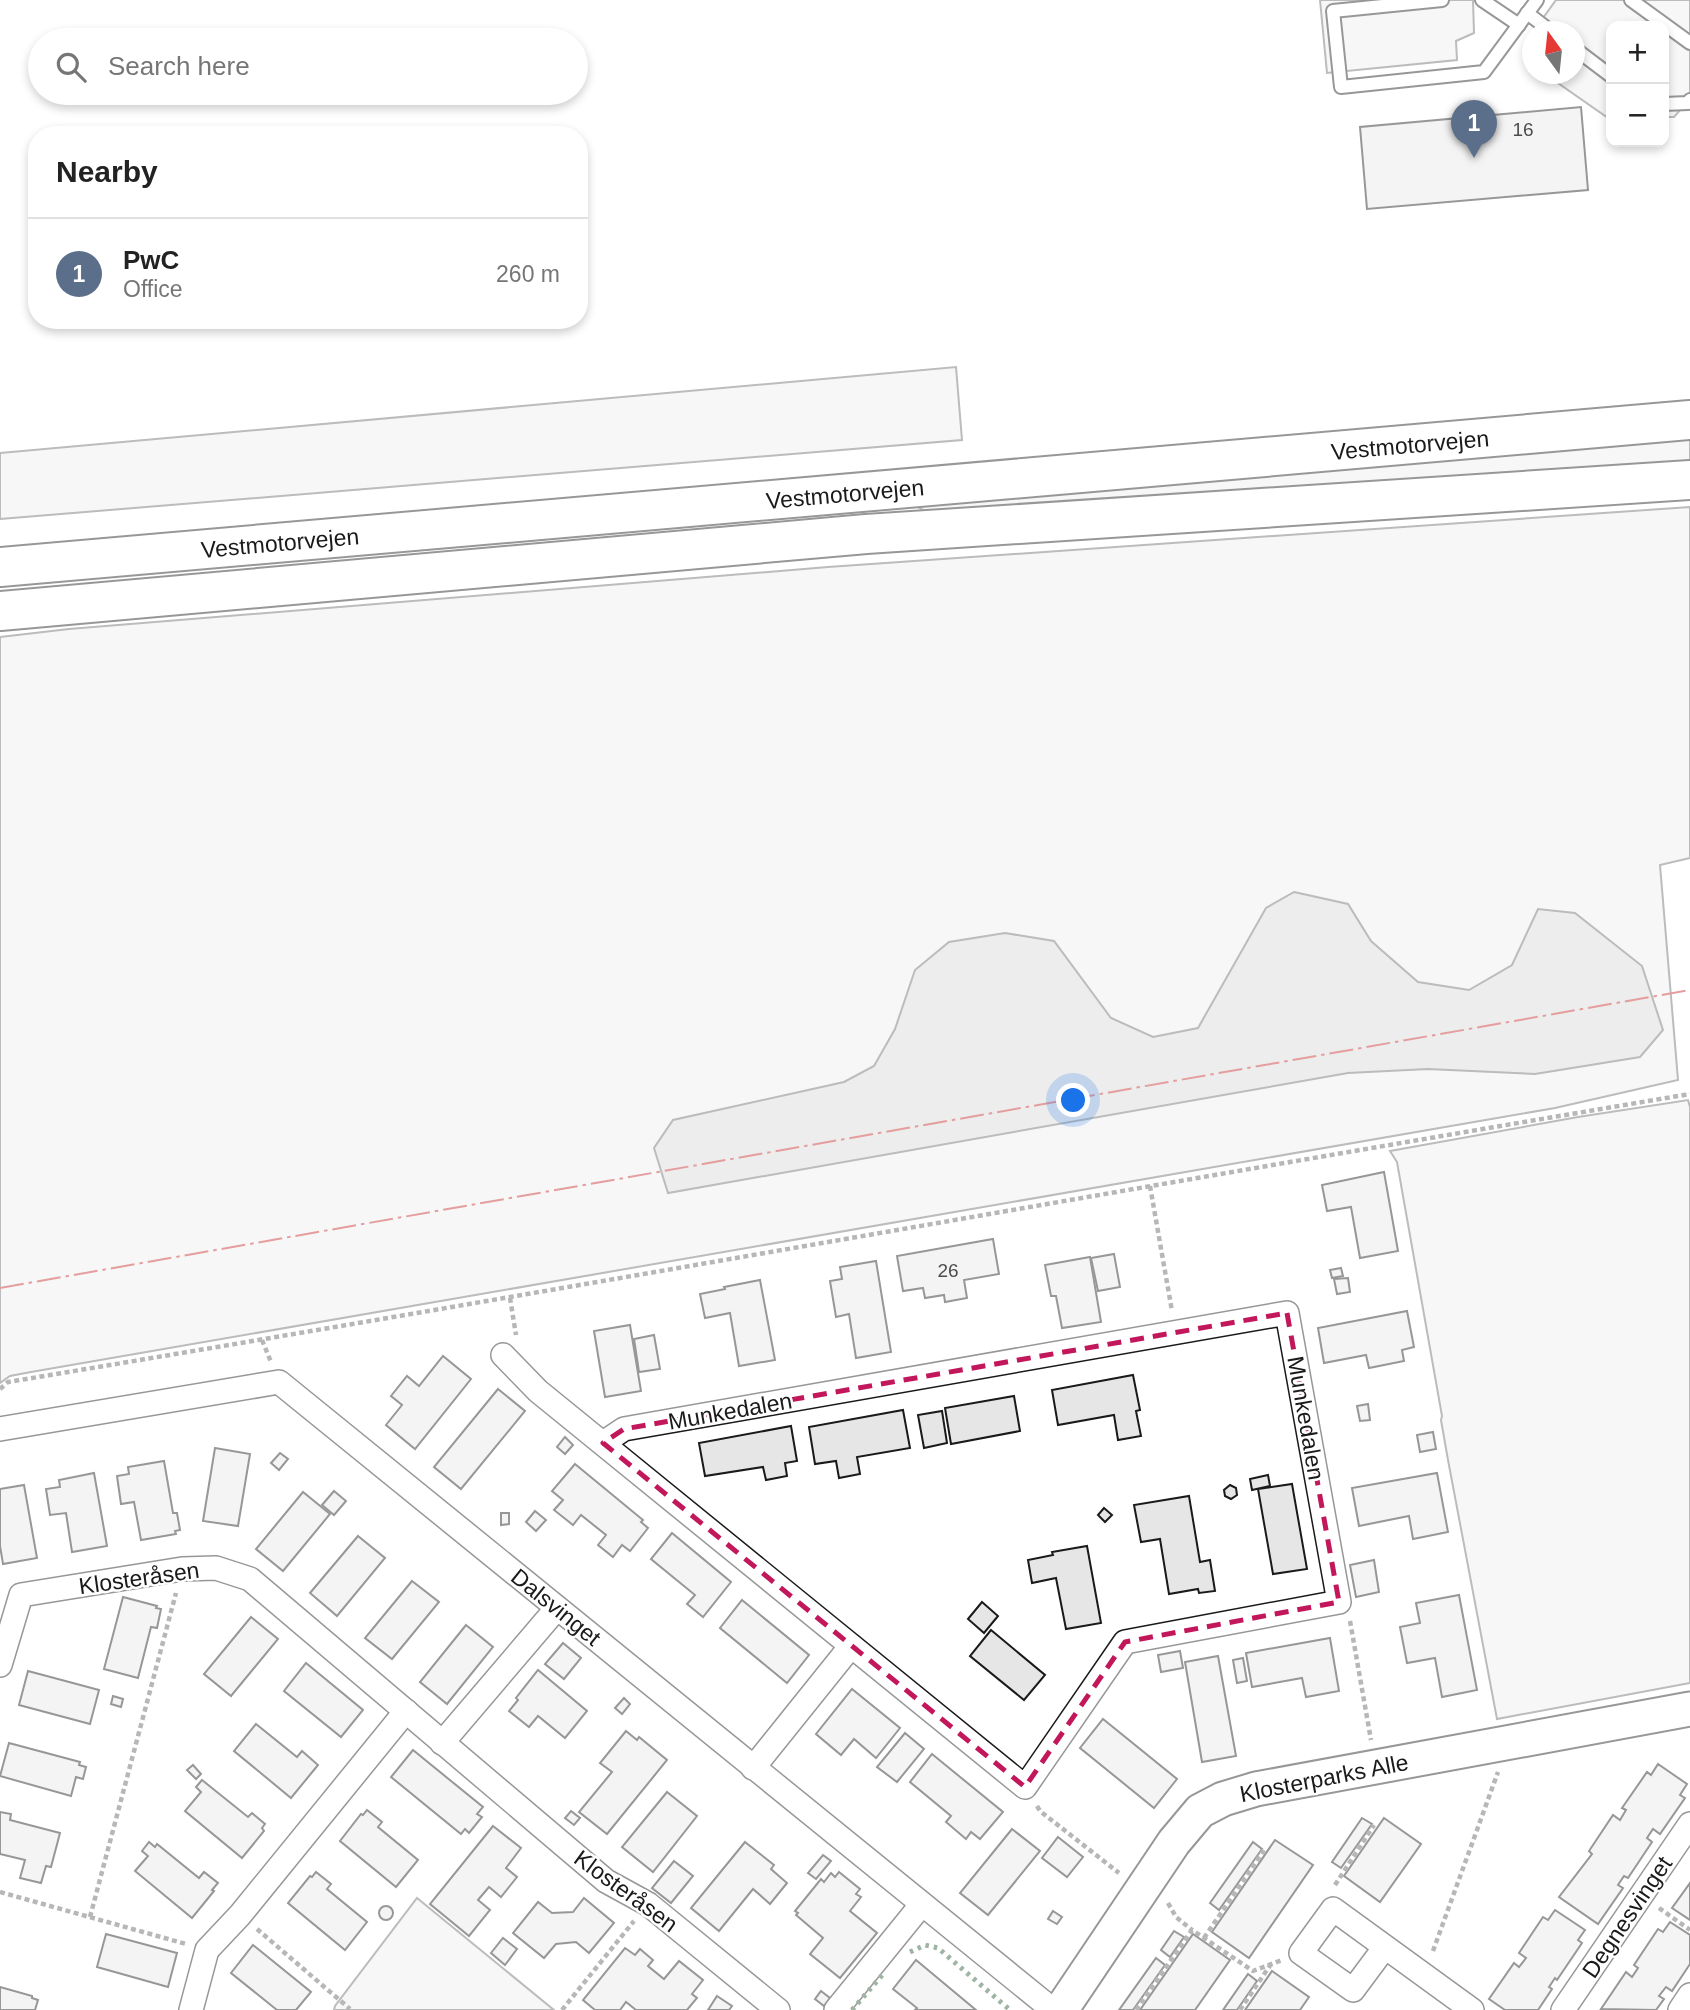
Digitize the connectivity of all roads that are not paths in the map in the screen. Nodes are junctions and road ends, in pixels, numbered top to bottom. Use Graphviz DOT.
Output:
graph roads {
  1 [pos="1442,0"];
  2 [pos="1482,0"];
  3 [pos="1537,0"];
  4 [pos="1631,0"];
  5 [pos="1527,13"];
  6 [pos="1538,21"];
  7 [pos="1519,25"];
  8 [pos="1690,43"];
  9 [pos="1585,56"];
  10 [pos="1606,72"];
  11 [pos="1690,100"];
  12 [pos="1669,104"];
  13 [pos="1690,421"];
  14 [pos="1690,480"];
  15 [pos="0,567"];
  16 [pos="0,611"];
  17 [pos="503,1355"];
  18 [pos="0,1429"];
  19 [pos="603,1443"];
  20 [pos="557,1608"];
  21 [pos="851,1646"];
  22 [pos="0,1665"];
  23 [pos="1690,1709"];
  24 [pos="406,1711"];
  25 [pos="442,1743"];
  26 [pos="753,1768"];
  27 [pos="1690,1824"];
  28 [pos="922,1904"];
  29 [pos="1385,1947"];
  30 [pos="1690,1996"];
  31 [pos="191,2010"];
  32 [pos="778,2010"];
  33 [pos="836,2010"];
  34 [pos="1053,2010"];
  35 [pos="1061,2010"];
  36 [pos="1472,2010"];
  37 [pos="1563,2010"];
  38 [pos="1680,2010"];
  1 -- 7 [label="lane"];
  2 -- 7 [label="lane"];
  3 -- 5 [label="lane"];
  4 -- 8 [label="lane"];
  5 -- 6 [label="lane"];
  5 -- 7 [label="lane"];
  9 -- 10 [label="lane"];
  11 -- 12 [label="lane"];
  13 -- 15 [label="highway, Vestmotorvejen"];
  14 -- 16 [label="highway, Vestmotorvejen"];
  17 -- 19 [label="street"];
  18 -- 20 [label="street, Dalsvinget"];
  19 -- 21 [label="street"];
  19 -- 21 [label="street, Munkedalen"];
  20 -- 25 [label="street"];
  20 -- 26 [label="street, Dalsvinget"];
  21 -- 26 [label="street"];
  22 -- 24 [label="street, Klosteråsen"];
  23 -- 35 [label="street, Klosterparks Alle"];
  24 -- 25 [label="street, Klosteråsen"];
  24 -- 31 [label="street"];
  25 -- 32 [label="street, Klosteråsen"];
  26 -- 28 [label="street, Dalsvinget"];
  27 -- 37 [label="street, Degnesvinget"];
  28 -- 33 [label="street"];
  28 -- 34 [label="street, Dalsvinget"];
  29 -- 29 [label="street"];
  29 -- 36 [label="street"];
  30 -- 38 [label="street"];
}
